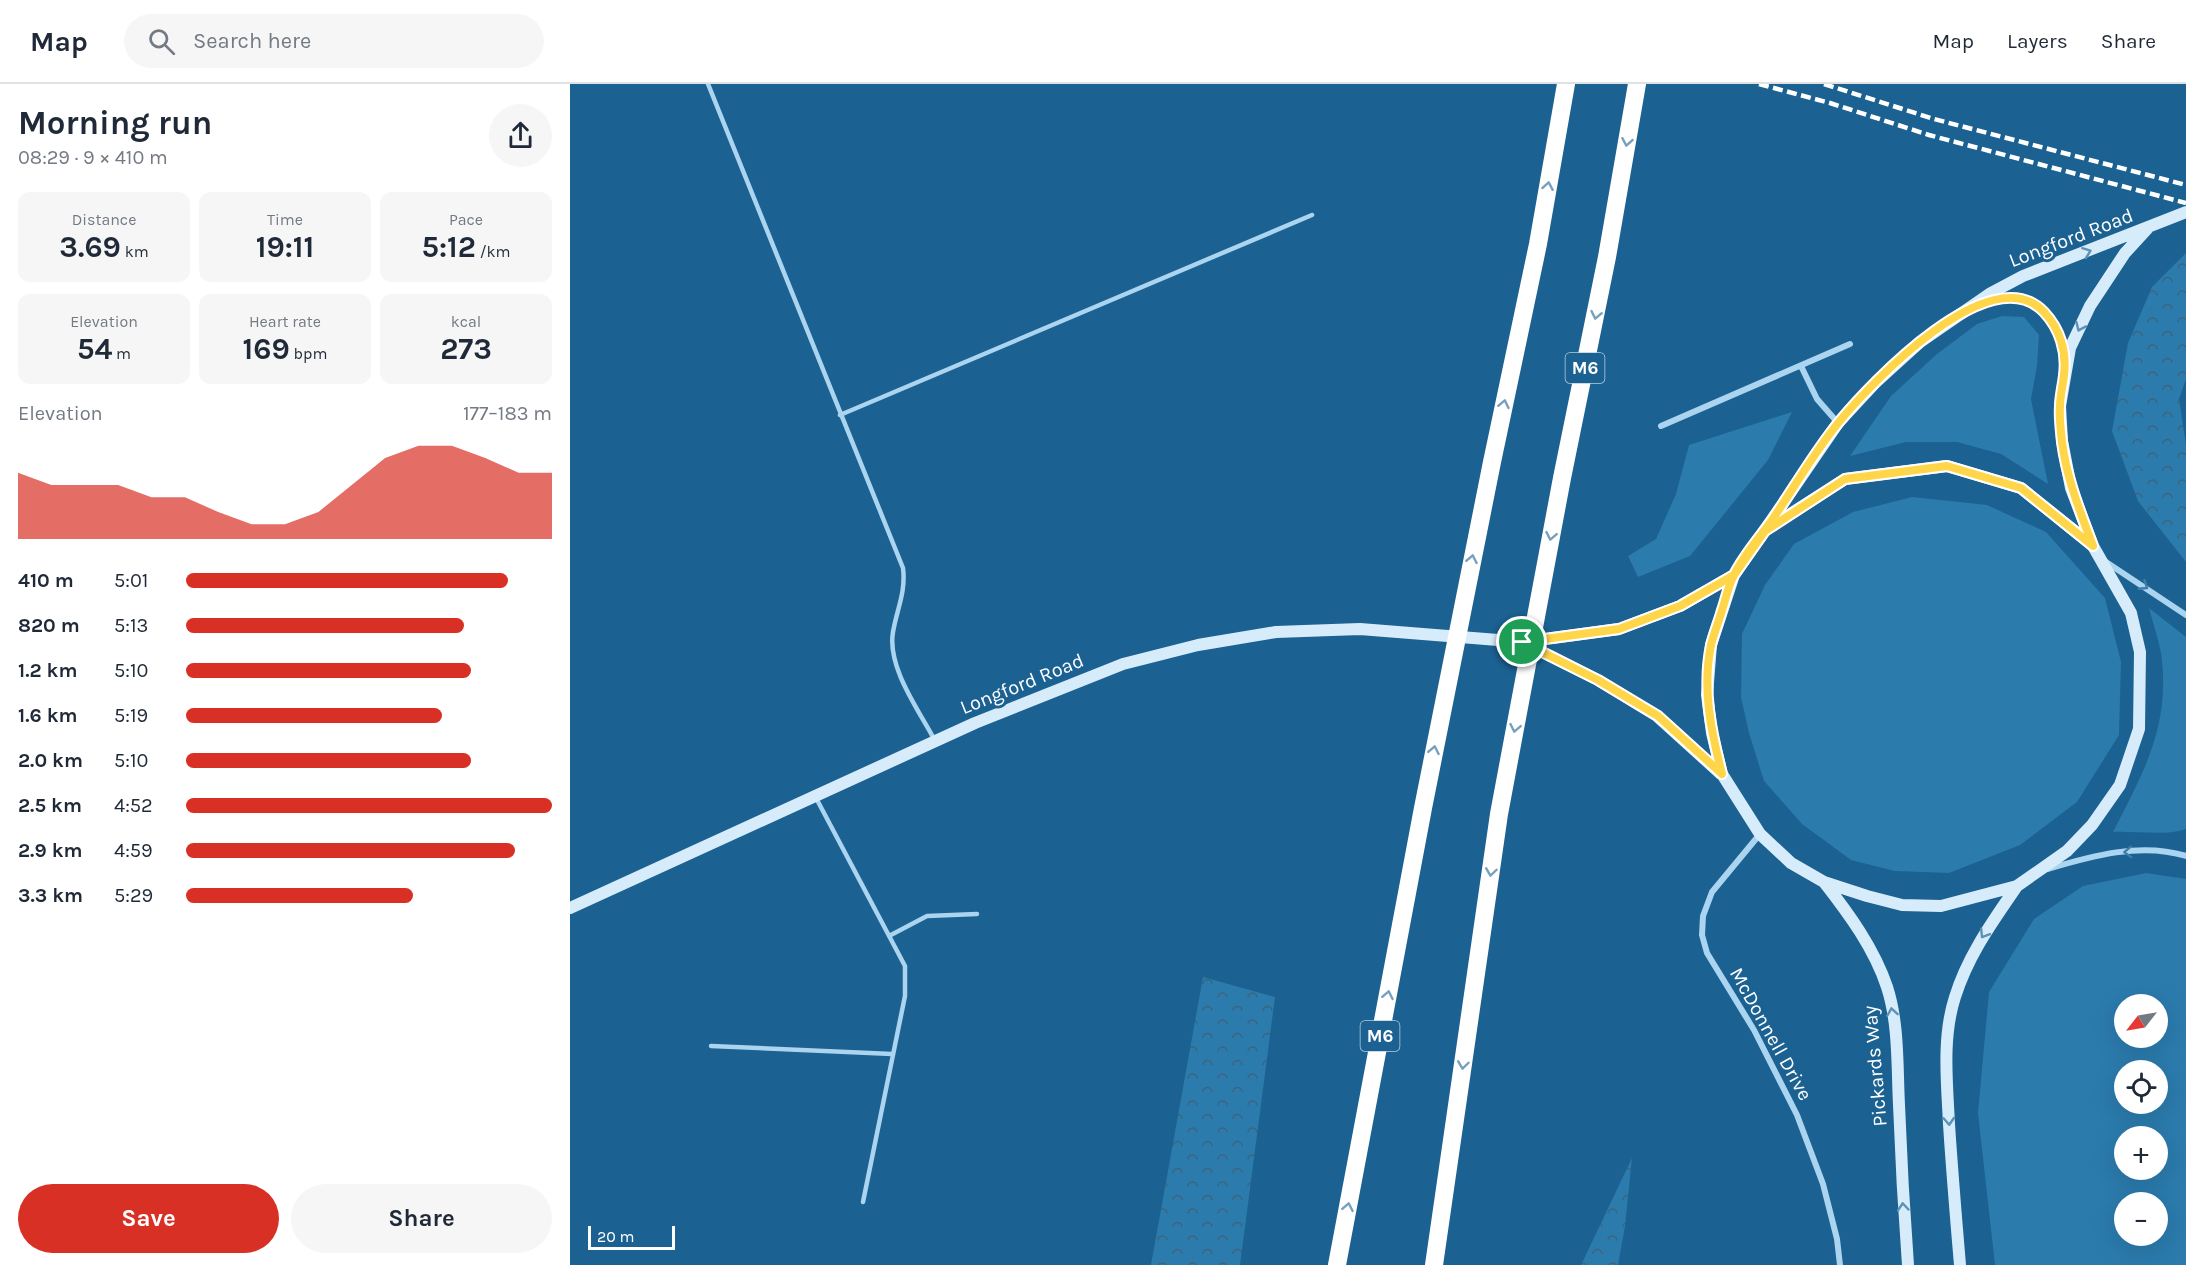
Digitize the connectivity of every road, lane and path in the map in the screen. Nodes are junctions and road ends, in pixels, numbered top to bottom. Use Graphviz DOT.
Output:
graph roads {
  1 [pos="708,84"];
  2 [pos="1566,84"];
  3 [pos="1637,84"];
  4 [pos="2186,212"];
  5 [pos="1312,215"];
  6 [pos="2148,228"];
  7 [pos="1958,314"];
  8 [pos="1850,344"];
  9 [pos="1801,366"];
  10 [pos="2065,372"];
  11 [pos="840,415"];
  12 [pos="1838,423"];
  13 [pos="1661,426"];
  14 [pos="1765,531"];
  15 [pos="2093,546"];
  16 [pos="2101,559"];
  17 [pos="1734,575"];
  18 [pos="2186,615"];
  19 [pos="1522,642"];
  20 [pos="936,741"];
  21 [pos="1722,774"];
  22 [pos="814,795"];
  23 [pos="1760,834"];
  24 [pos="2185,854"];
  25 [pos="2035,873"];
  26 [pos="1824,882"];
  27 [pos="2017,886"];
  28 [pos="570,908"];
  29 [pos="977,914"];
  30 [pos="889,936"];
  31 [pos="711,1046"];
  32 [pos="892,1054"];
  33 [pos="863,1202"];
  34 [pos="1337,1265"];
  35 [pos="1434,1265"];
  36 [pos="1840,1265"];
  37 [pos="1908,1265"];
  38 [pos="1960,1265"];
  1 -- 11 [label="lane"];
  34 -- 2 [label="highway, M6, one-way"];
  3 -- 35 [label="highway, M6, one-way"];
  4 -- 6 [label="main road"];
  5 -- 11 [label="lane"];
  7 -- 6 [label="main road, Longford Road, one-way"];
  6 -- 10 [label="main road, Longford Road, one-way"];
  7 -- 10 [label="lane, Longford Road"];
  7 -- 12 [label="main road, Longford Road"];
  8 -- 9 [label="street"];
  9 -- 12 [label="street"];
  9 -- 13 [label="street"];
  10 -- 15 [label="main road, Longford Road"];
  11 -- 20 [label="lane"];
  12 -- 14 [label="main road, Longford Road"];
  14 -- 15 [label="main road, Longford Road"];
  14 -- 17 [label="main road, Longford Road"];
  15 -- 16 [label="main road, Longford Road"];
  16 -- 18 [label="street, one-way"];
  16 -- 25 [label="main road, Longford Road"];
  17 -- 19 [label="main road, Longford Road"];
  17 -- 21 [label="main road, Longford Road"];
  19 -- 20 [label="main road, Longford Road"];
  19 -- 21 [label="main road, Longford Road"];
  20 -- 22 [label="main road, Longford Road"];
  21 -- 23 [label="main road, Longford Road"];
  22 -- 28 [label="main road, Longford Road"];
  22 -- 30 [label="lane"];
  23 -- 26 [label="main road, Longford Road"];
  23 -- 36 [label="street, McDonnell Drive"];
  24 -- 25 [label="street, one-way"];
  25 -- 27 [label="main road, Longford Road"];
  26 -- 27 [label="main road, Longford Road"];
  37 -- 26 [label="main road, Pickards Way, one-way"];
  27 -- 38 [label="main road, one-way"];
  29 -- 30 [label="lane"];
  30 -- 32 [label="lane"];
  31 -- 32 [label="lane"];
  32 -- 33 [label="lane"];
}
